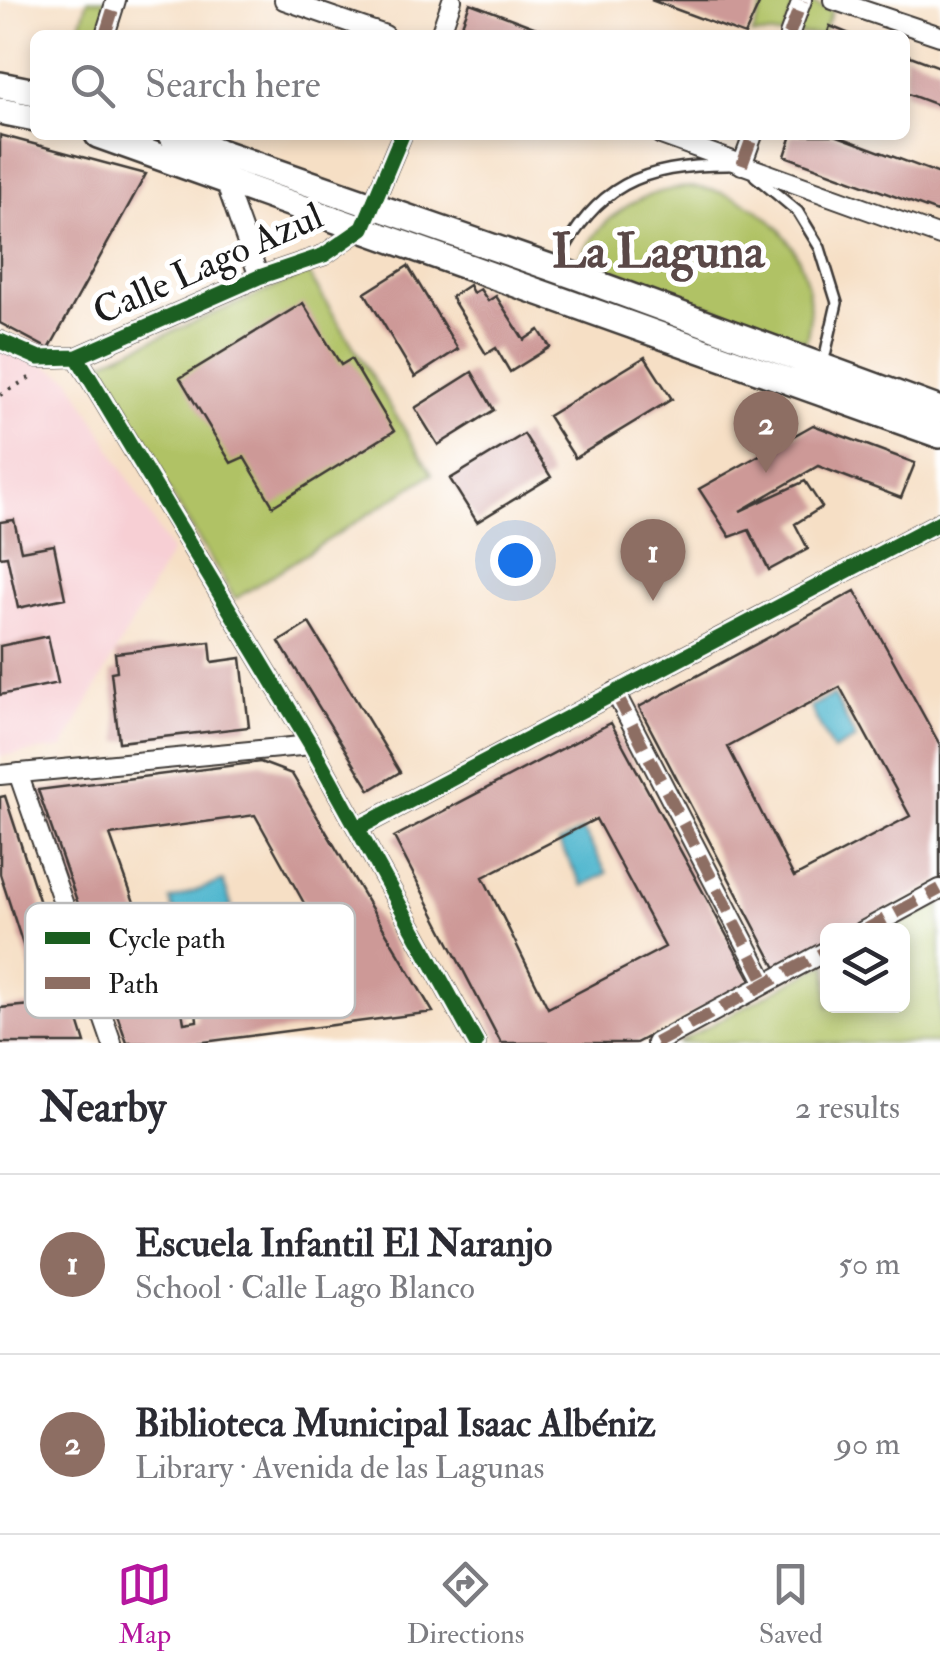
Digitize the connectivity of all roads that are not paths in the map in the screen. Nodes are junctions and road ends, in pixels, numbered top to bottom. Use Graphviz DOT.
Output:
graph roads {
  1 [pos="116,0"];
  2 [pos="284,0"];
  3 [pos="452,0"];
  4 [pos="802,0"];
  5 [pos="833,0"];
  6 [pos="107,30"];
  7 [pos="371,30"];
  8 [pos="442,30"];
  9 [pos="791,30"];
  10 [pos="940,36"];
  11 [pos="0,84"];
  12 [pos="30,91"];
  13 [pos="0,111"];
  14 [pos="30,117"];
  15 [pos="113,140"];
  16 [pos="183,140"];
  17 [pos="400,140"];
  18 [pos="675,140"];
  19 [pos="751,140"];
  20 [pos="742,165"];
  21 [pos="223,176"];
  22 [pos="368,216"];
  23 [pos="940,236"];
  24 [pos="553,269"];
  25 [pos="259,277"];
  26 [pos="0,341"];
  27 [pos="69,358"];
  28 [pos="819,379"];
  29 [pos="940,410"];
  30 [pos="940,435"];
  31 [pos="940,522"];
  32 [pos="615,692"];
  33 [pos="311,745"];
  34 [pos="9,774"];
  35 [pos="358,828"];
  36 [pos="940,889"];
  37 [pos="58,903"];
  38 [pos="876,923"];
  39 [pos="820,954"];
  40 [pos="766,984"];
  41 [pos="102,1018"];
  42 [pos="112,1043"];
  43 [pos="476,1043"];
  44 [pos="656,1043"];
  1 -- 6 [label="street"];
  2 -- 7 [label="street"];
  3 -- 8 [label="street"];
  4 -- 9 [label="street"];
  5 -- 10 [label="street"];
  11 -- 12 [label="main road"];
  13 -- 14 [label="main road"];
  15 -- 21 [label="main road"];
  16 -- 22 [label="main road"];
  17 -- 22 [label="street"];
  18 -- 20 [label="street"];
  19 -- 20 [label="street"];
  20 -- 23 [label="street"];
  20 -- 24 [label="lane"];
  20 -- 28 [label="lane"];
  21 -- 22 [label="main road"];
  21 -- 25 [label="street, Calle Lago Azul"];
  22 -- 24 [label="main road"];
  22 -- 25 [label="street, Calle Lago Azul"];
  22 -- 28 [label="main road"];
  24 -- 28 [label="main road"];
  25 -- 27 [label="street, Calle Lago Azul"];
  26 -- 27 [label="street"];
  27 -- 33 [label="street"];
  28 -- 29 [label="main road"];
  28 -- 30 [label="main road"];
  31 -- 32 [label="street"];
  32 -- 35 [label="street"];
  32 -- 40 [label="street"];
  33 -- 34 [label="street"];
  33 -- 35 [label="street"];
  34 -- 37 [label="street"];
  35 -- 43 [label="street"];
  36 -- 38 [label="street"];
  39 -- 40 [label="street"];
  40 -- 44 [label="street"];
  41 -- 42 [label="street"];
}
